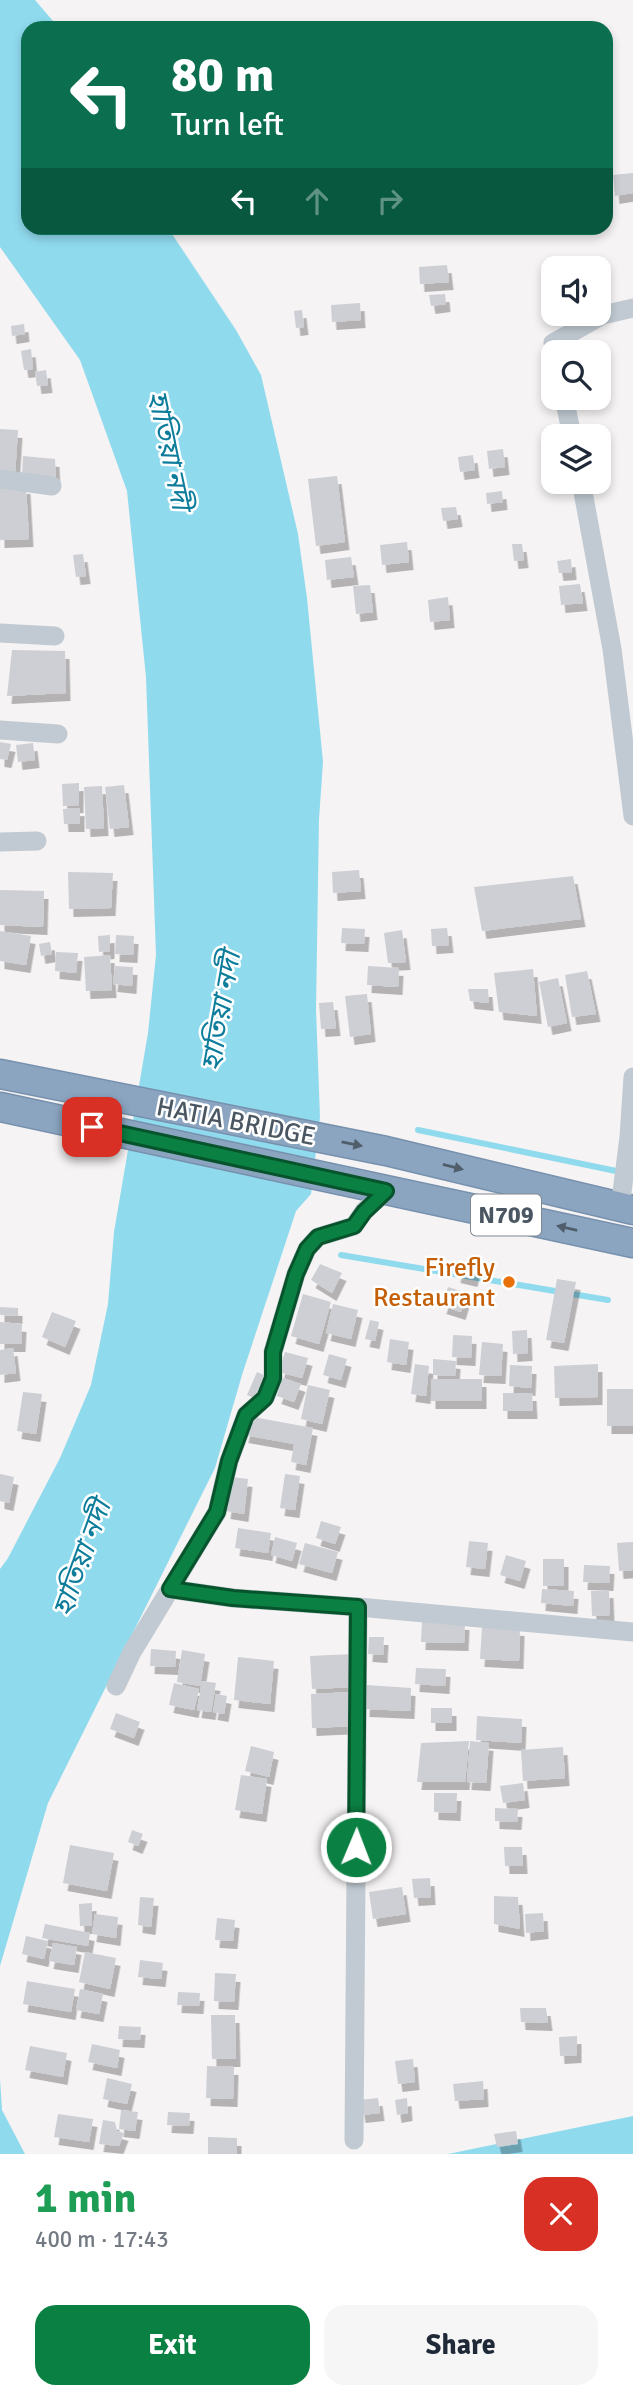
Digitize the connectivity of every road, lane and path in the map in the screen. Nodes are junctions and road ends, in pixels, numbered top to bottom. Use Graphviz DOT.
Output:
graph roads {
  1 [pos="633,309"];
  2 [pos="558,340"];
  3 [pos="0,479"];
  4 [pos="52,486"];
  5 [pos="583,494"];
  6 [pos="0,634"];
  7 [pos="55,636"];
  8 [pos="0,730"];
  9 [pos="58,733"];
  10 [pos="633,816"];
  11 [pos="37,841"];
  12 [pos="0,842"];
  13 [pos="0,1074"];
  14 [pos="633,1077"];
  15 [pos="0,1107"];
  16 [pos="382,1190"];
  17 [pos="626,1209"];
  18 [pos="633,1243"];
  19 [pos="170,1589"];
  20 [pos="358,1607"];
  21 [pos="633,1632"];
  22 [pos="116,1686"];
  23 [pos="354,2140"];
  1 -- 2 [label="street"];
  3 -- 4 [label="street"];
  5 -- 10 [label="street"];
  6 -- 7 [label="street"];
  8 -- 9 [label="street"];
  11 -- 12 [label="street"];
  13 -- 17 [label="highway, HATIA BRIDGE / N709, one-way"];
  14 -- 17 [label="street"];
  15 -- 16 [label="highway, HATIA BRIDGE / N709"];
  18 -- 16 [label="highway, N709, one-way"];
  16 -- 19 [label="street"];
  19 -- 20 [label="street"];
  19 -- 22 [label="street"];
  20 -- 21 [label="street"];
  20 -- 23 [label="street"];
}
